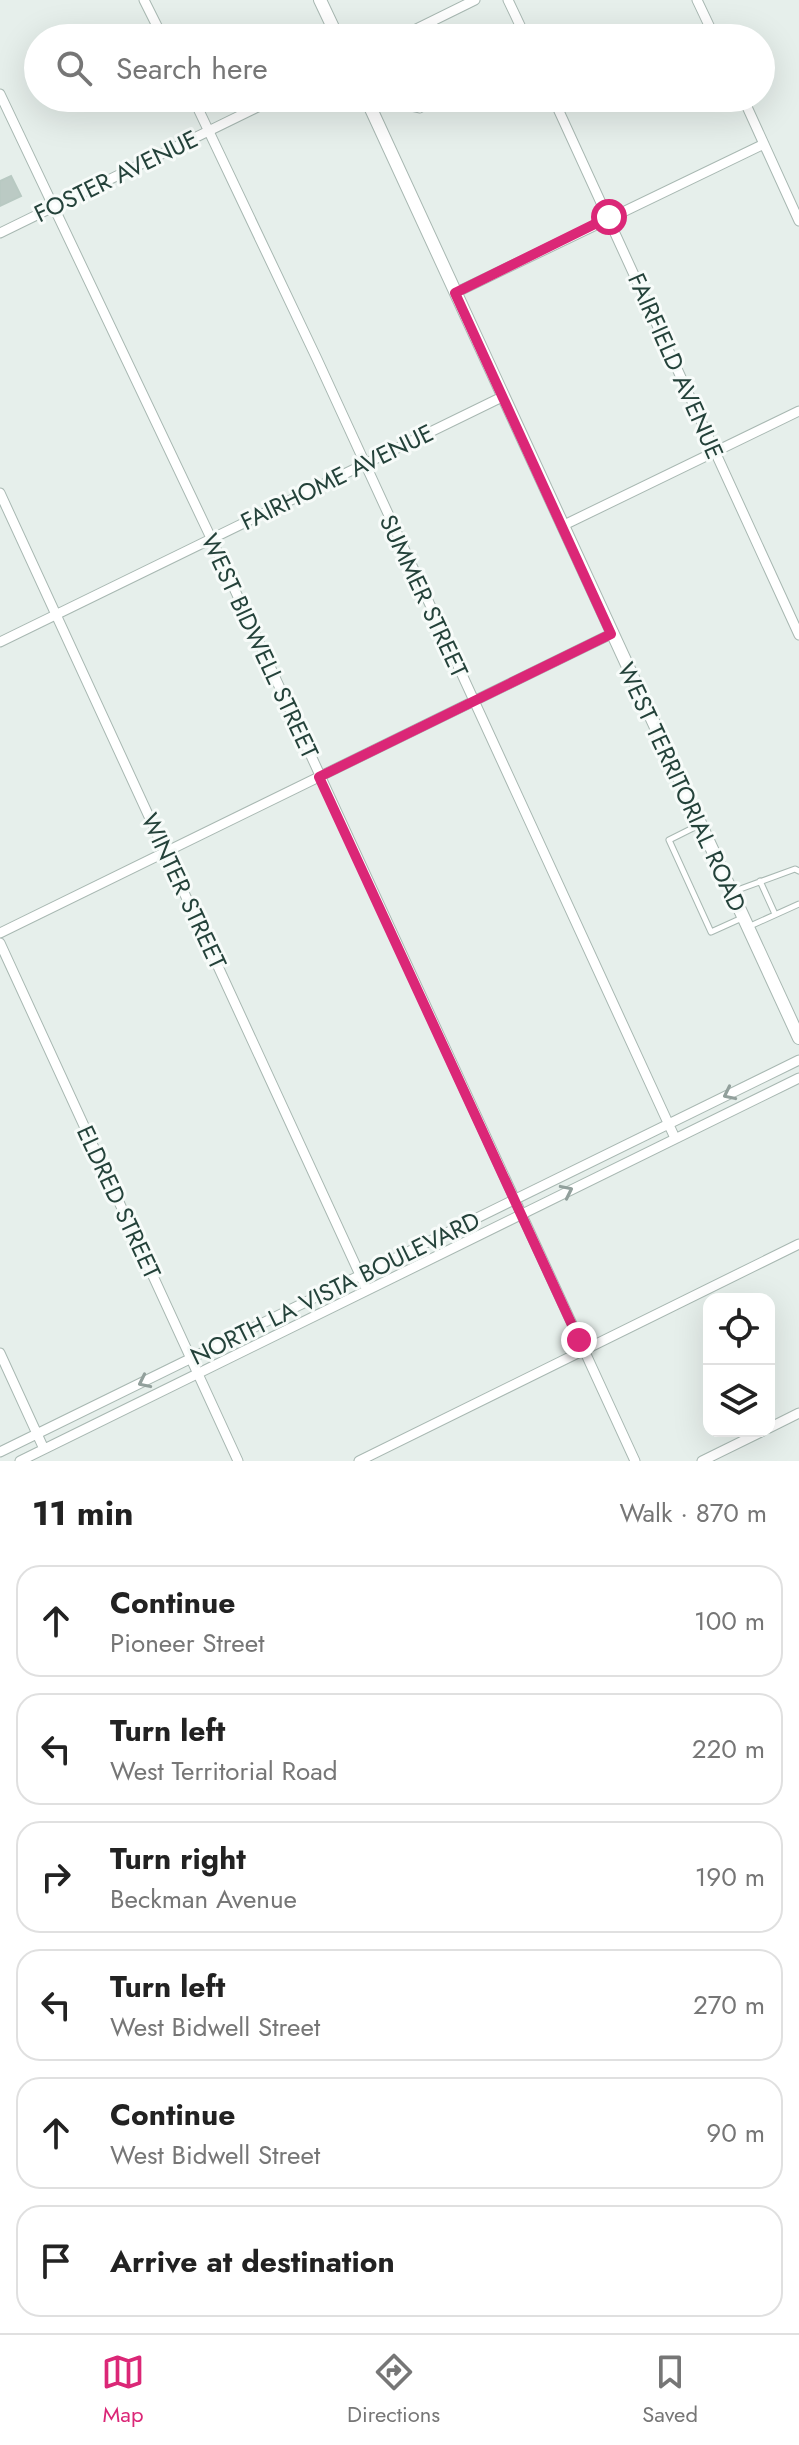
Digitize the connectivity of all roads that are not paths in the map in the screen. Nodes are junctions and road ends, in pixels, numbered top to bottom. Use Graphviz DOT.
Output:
graph roads {
  1 [pos="144,0"];
  2 [pos="320,0"];
  3 [pos="475,0"];
  4 [pos="508,0"];
  5 [pos="697,0"];
  6 [pos="433,21"];
  7 [pos="156,24"];
  8 [pos="331,24"];
  9 [pos="427,24"];
  10 [pos="435,24"];
  11 [pos="519,24"];
  12 [pos="708,24"];
  13 [pos="0,94"];
  14 [pos="200,112"];
  15 [pos="248,112"];
  16 [pos="372,112"];
  17 [pos="560,112"];
  18 [pos="749,112"];
  19 [pos="209,131"];
  20 [pos="764,144"];
  21 [pos="54,207"];
  22 [pos="609,217"];
  23 [pos="799,221"];
  24 [pos="0,233"];
  25 [pos="455,293"];
  26 [pos="502,397"];
  27 [pos="799,411"];
  28 [pos="715,452"];
  29 [pos="363,464"];
  30 [pos="0,493"];
  31 [pos="562,526"];
  32 [pos="211,538"];
  33 [pos="57,614"];
  34 [pos="611,634"];
  35 [pos="799,635"];
  36 [pos="0,642"];
  37 [pos="472,701"];
  38 [pos="319,777"];
  39 [pos="699,825"];
  40 [pos="166,851"];
  41 [pos="799,871"];
  42 [pos="760,881"];
  43 [pos="731,892"];
  44 [pos="799,904"];
  45 [pos="775,914"];
  46 [pos="745,923"];
  47 [pos="0,933"];
  48 [pos="0,943"];
  49 [pos="799,1038"];
  50 [pos="799,1060"];
  51 [pos="799,1078"];
  52 [pos="667,1124"];
  53 [pos="675,1138"];
  54 [pos="514,1199"];
  55 [pos="521,1214"];
  56 [pos="799,1244"];
  57 [pos="360,1275"];
  58 [pos="367,1290"];
  59 [pos="583,1350"];
  60 [pos="0,1353"];
  61 [pos="191,1359"];
  62 [pos="198,1374"];
  63 [pos="799,1413"];
  64 [pos="775,1425"];
  65 [pos="37,1434"];
  66 [pos="751,1437"];
  67 [pos="44,1449"];
  68 [pos="0,1452"];
  69 [pos="20,1461"];
  70 [pos="238,1461"];
  71 [pos="359,1461"];
  72 [pos="635,1461"];
  73 [pos="702,1461"];
  1 -- 7 [label="street"];
  2 -- 8 [label="street"];
  3 -- 6 [label="street"];
  4 -- 11 [label="street"];
  5 -- 12 [label="street"];
  6 -- 9 [label="street"];
  6 -- 10 [label="lane"];
  13 -- 21 [label="street, WEST BIDWELL STREET"];
  14 -- 19 [label="street, SUMMER STREET"];
  15 -- 19 [label="street, FOSTER AVENUE"];
  16 -- 25 [label="street, WEST TERRITORIAL ROAD"];
  17 -- 22 [label="street, FAIRFIELD AVENUE"];
  18 -- 20 [label="street"];
  19 -- 21 [label="street, FOSTER AVENUE"];
  19 -- 29 [label="street, SUMMER STREET"];
  20 -- 22 [label="street"];
  20 -- 23 [label="street"];
  21 -- 24 [label="street, FOSTER AVENUE"];
  21 -- 32 [label="street, WEST BIDWELL STREET"];
  22 -- 25 [label="street"];
  22 -- 28 [label="street, FAIRFIELD AVENUE"];
  25 -- 26 [label="street, WEST TERRITORIAL ROAD"];
  26 -- 29 [label="street, FAIRHOME AVENUE"];
  26 -- 31 [label="street, WEST TERRITORIAL ROAD"];
  27 -- 28 [label="street"];
  28 -- 31 [label="street"];
  28 -- 35 [label="street, FAIRFIELD AVENUE"];
  29 -- 32 [label="street, FAIRHOME AVENUE"];
  29 -- 37 [label="street, SUMMER STREET"];
  30 -- 33 [label="street, WINTER STREET"];
  31 -- 34 [label="street, WEST TERRITORIAL ROAD"];
  32 -- 33 [label="street, FAIRHOME AVENUE"];
  32 -- 38 [label="street, WEST BIDWELL STREET"];
  33 -- 36 [label="street, FAIRHOME AVENUE"];
  33 -- 40 [label="street, WINTER STREET"];
  34 -- 37 [label="street"];
  34 -- 39 [label="street, WEST TERRITORIAL ROAD"];
  37 -- 38 [label="street"];
  37 -- 52 [label="street, SUMMER STREET"];
  38 -- 40 [label="street"];
  38 -- 54 [label="street, WEST BIDWELL STREET"];
  39 -- 43 [label="street, WEST TERRITORIAL ROAD"];
  39 -- 46 [label="lane"];
  40 -- 47 [label="street"];
  40 -- 57 [label="street, WINTER STREET"];
  41 -- 42 [label="lane"];
  42 -- 43 [label="lane"];
  42 -- 45 [label="lane"];
  43 -- 46 [label="street, WEST TERRITORIAL ROAD"];
  44 -- 45 [label="lane"];
  45 -- 46 [label="lane"];
  46 -- 49 [label="street, WEST TERRITORIAL ROAD"];
  48 -- 61 [label="street, ELDRED STREET"];
  50 -- 52 [label="street, NORTH LA VISTA BOULEVARD, one-way"];
  51 -- 53 [label="street, NORTH LA VISTA BOULEVARD"];
  52 -- 53 [label="street, SUMMER STREET"];
  52 -- 54 [label="street, NORTH LA VISTA BOULEVARD"];
  55 -- 53 [label="street, NORTH LA VISTA BOULEVARD, one-way"];
  54 -- 55 [label="street, WEST BIDWELL STREET"];
  54 -- 57 [label="street, NORTH LA VISTA BOULEVARD"];
  55 -- 58 [label="street, NORTH LA VISTA BOULEVARD"];
  55 -- 59 [label="street"];
  56 -- 59 [label="street"];
  57 -- 58 [label="street, WINTER STREET"];
  57 -- 61 [label="street, NORTH LA VISTA BOULEVARD"];
  58 -- 62 [label="street, NORTH LA VISTA BOULEVARD"];
  59 -- 71 [label="street"];
  59 -- 72 [label="street"];
  60 -- 65 [label="street"];
  61 -- 62 [label="street, ELDRED STREET"];
  61 -- 65 [label="street, NORTH LA VISTA BOULEVARD, one-way"];
  62 -- 67 [label="street, NORTH LA VISTA BOULEVARD"];
  62 -- 70 [label="street, ELDRED STREET"];
  63 -- 64 [label="street"];
  65 -- 67 [label="street"];
  65 -- 68 [label="street, NORTH LA VISTA BOULEVARD"];
  66 -- 73 [label="street"];
  67 -- 69 [label="street, NORTH LA VISTA BOULEVARD"];
}
